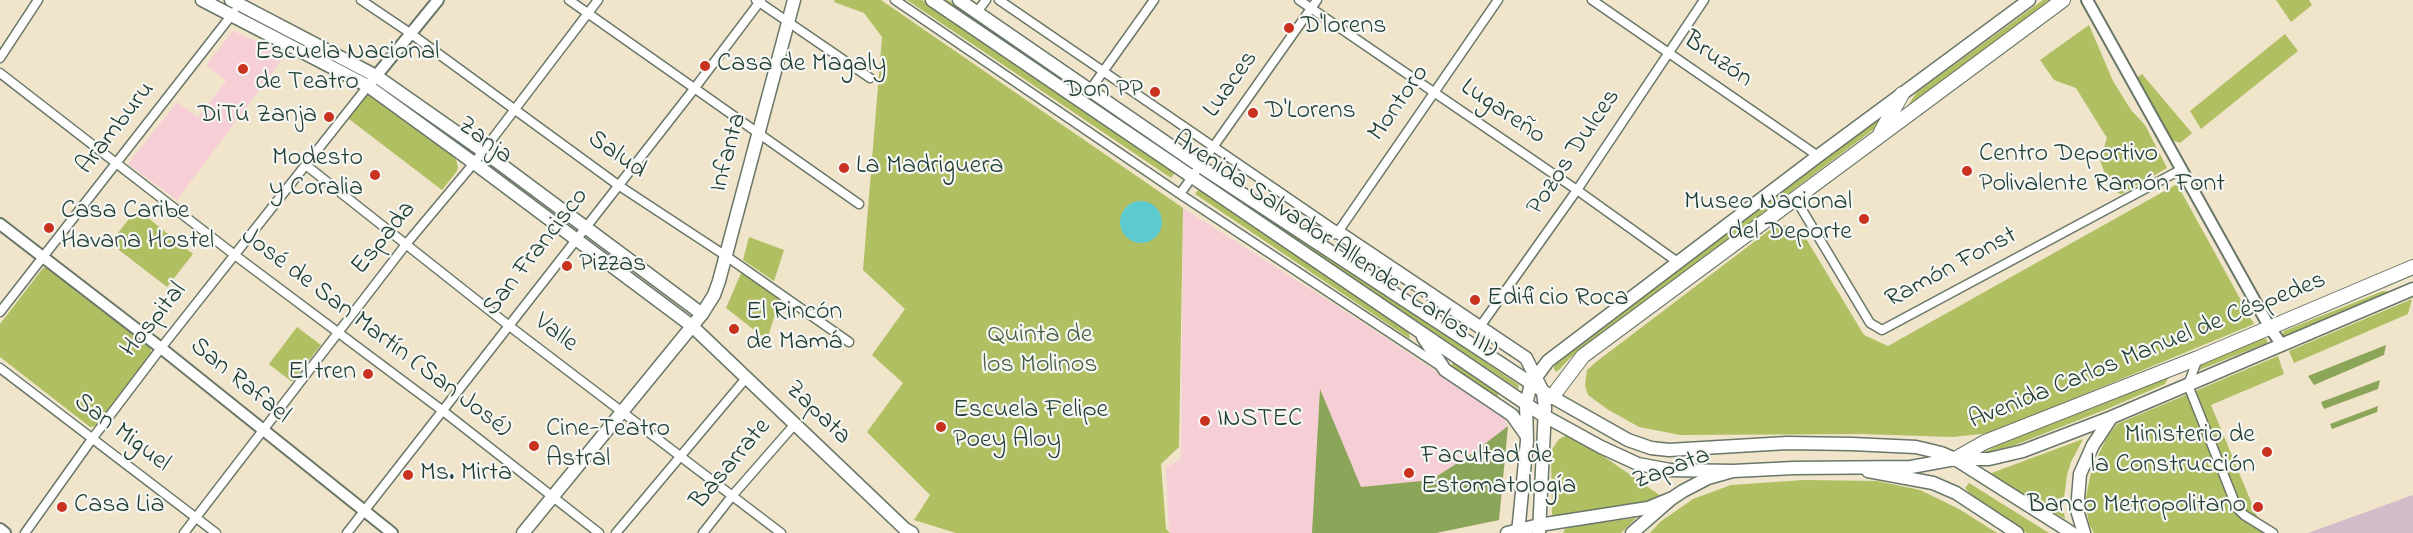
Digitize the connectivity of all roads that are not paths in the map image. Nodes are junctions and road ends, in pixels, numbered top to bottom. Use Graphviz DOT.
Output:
graph roads {
  1 [pos="38,0"];
  2 [pos="202,0"];
  3 [pos="361,0"];
  4 [pos="438,0"];
  5 [pos="569,0"];
  6 [pos="598,0"];
  7 [pos="794,0"];
  8 [pos="895,0"];
  9 [pos="932,0"];
  10 [pos="959,0"];
  11 [pos="986,0"];
  12 [pos="999,0"];
  13 [pos="1154,0"];
  14 [pos="1299,0"];
  15 [pos="1317,0"];
  16 [pos="1498,0"];
  17 [pos="1592,0"];
  18 [pos="1704,0"];
  19 [pos="2029,0"];
  20 [pos="2063,0"];
  21 [pos="2087,0"];
  22 [pos="759,1"];
  23 [pos="238,2"];
  24 [pos="1312,9"];
  25 [pos="977,12"];
  26 [pos="589,13"];
  27 [pos="231,16"];
  28 [pos="788,22"];
  29 [pos="410,33"];
  30 [pos="1668,53"];
  31 [pos="0,58"];
  32 [pos="1104,71"];
  33 [pos="0,73"];
  34 [pos="376,76"];
  35 [pos="870,78"];
  36 [pos="368,86"];
  37 [pos="694,89"];
  38 [pos="1090,90"];
  39 [pos="1433,92"];
  40 [pos="1902,94"];
  41 [pos="516,110"];
  42 [pos="758,134"];
  43 [pos="1879,136"];
  44 [pos="1214,147"];
  45 [pos="483,152"];
  46 [pos="1818,156"];
  47 [pos="117,162"];
  48 [pos="474,163"];
  49 [pos="307,166"];
  50 [pos="1200,166"];
  51 [pos="2182,169"];
  52 [pos="1191,178"];
  53 [pos="618,184"];
  54 [pos="1577,190"];
  55 [pos="1180,195"];
  56 [pos="1795,198"];
  57 [pos="859,204"];
  58 [pos="0,224"];
  59 [pos="585,227"];
  60 [pos="1338,232"];
  61 [pos="1304,233"];
  62 [pos="576,240"];
  63 [pos="407,243"];
  64 [pos="236,256"];
  65 [pos="726,256"];
  66 [pos="43,257"];
  67 [pos="1679,263"];
  68 [pos="2413,267"];
  69 [pos="2384,279"];
  70 [pos="2413,279"];
  71 [pos="2413,289"];
  72 [pos="0,312"];
  73 [pos="702,315"];
  74 [pos="508,325"];
  75 [pos="692,327"];
  76 [pos="1479,328"];
  77 [pos="2270,328"];
  78 [pos="1417,329"];
  79 [pos="338,333"];
  80 [pos="849,342"];
  81 [pos="2282,345"];
  82 [pos="161,348"];
  83 [pos="1557,354"];
  84 [pos="1526,358"];
  85 [pos="2198,358"];
  86 [pos="0,368"];
  87 [pos="1445,370"];
  88 [pos="747,377"];
  89 [pos="1533,380"];
  90 [pos="2188,385"];
  91 [pos="1526,404"];
  92 [pos="1545,405"];
  93 [pos="443,411"];
  94 [pos="622,411"];
  95 [pos="2112,417"];
  96 [pos="795,424"];
  97 [pos="1564,427"];
  98 [pos="263,431"];
  99 [pos="92,439"];
  100 [pos="1527,441"];
  101 [pos="1688,449"];
  102 [pos="680,457"];
  103 [pos="1956,459"];
  104 [pos="1858,469"];
  105 [pos="1733,471"];
  106 [pos="554,496"];
  107 [pos="732,496"];
  108 [pos="1671,499"];
  109 [pos="364,512"];
  110 [pos="196,518"];
  111 [pos="0,529"];
  112 [pos="1539,529"];
  113 [pos="906,532"];
  114 [pos="1514,532"];
  115 [pos="5,533"];
  116 [pos="25,533"];
  117 [pos="184,533"];
  118 [pos="216,533"];
  119 [pos="347,533"];
  120 [pos="392,533"];
  121 [pos="523,533"];
  122 [pos="599,533"];
  123 [pos="616,533"];
  124 [pos="703,533"];
  125 [pos="780,533"];
  126 [pos="1632,533"];
  127 [pos="2017,533"];
  128 [pos="2072,533"];
  129 [pos="2084,533"];
  130 [pos="2273,533"];
  1 -- 31 [label="street"];
  2 -- 27 [label="main road, Zanja"];
  3 -- 29 [label="street, Salud"];
  4 -- 29 [label="street, Hospital"];
  5 -- 26 [label="street"];
  6 -- 26 [label="street, Espada"];
  7 -- 28 [label="main road, Infanta"];
  8 -- 55 [label="street, Avenida Salvador Allende (Carlos III)"];
  9 -- 52 [label="main road, Avenida Salvador Allende (Carlos III)"];
  10 -- 25 [label="main road, Avenida Salvador Allende (Carlos III)"];
  11 -- 25 [label="street"];
  12 -- 32 [label="street, Avenida Salvador Allende (Carlos III)"];
  13 -- 32 [label="street"];
  14 -- 24 [label="street, Lugareño"];
  15 -- 24 [label="street, Luaces"];
  16 -- 39 [label="street, Montoro"];
  17 -- 30 [label="street, Bruzón"];
  18 -- 30 [label="street, Pozos Dulces"];
  19 -- 40 [label="main road"];
  20 -- 43 [label="highway"];
  21 -- 51 [label="street"];
  22 -- 28 [label="street"];
  22 -- 37 [label="street, San Francisco"];
  23 -- 27 [label="street, Aramburu"];
  23 -- 34 [label="main road, Zanja"];
  24 -- 39 [label="street, Lugareño"];
  24 -- 44 [label="street, Luaces"];
  25 -- 38 [label="main road, Avenida Salvador Allende (Carlos III)"];
  26 -- 37 [label="street"];
  26 -- 41 [label="street, Espada"];
  27 -- 36 [label="main road, Zanja"];
  27 -- 47 [label="street, Aramburu"];
  28 -- 35 [label="street"];
  28 -- 42 [label="main road, Infanta"];
  29 -- 34 [label="street, Hospital"];
  29 -- 41 [label="street, Salud"];
  30 -- 46 [label="street, Bruzón"];
  30 -- 54 [label="street, Pozos Dulces"];
  32 -- 38 [label="street"];
  32 -- 44 [label="street, Avenida Salvador Allende (Carlos III)"];
  33 -- 47 [label="street, José de San Martín (San José)"];
  34 -- 36 [label="street, Hospital"];
  34 -- 45 [label="main road, Zanja"];
  36 -- 48 [label="main road, Zanja"];
  36 -- 49 [label="street, Hospital"];
  37 -- 42 [label="street"];
  37 -- 53 [label="street, San Francisco"];
  38 -- 50 [label="main road, Avenida Salvador Allende (Carlos III)"];
  39 -- 54 [label="street, Lugareño"];
  39 -- 60 [label="street, Montoro"];
  40 -- 43 [label="highway"];
  40 -- 46 [label="main road"];
  41 -- 45 [label="street, Espada"];
  41 -- 53 [label="street, Salud"];
  42 -- 57 [label="street"];
  42 -- 65 [label="main road, Infanta"];
  43 -- 56 [label="highway"];
  44 -- 50 [label="street, Luaces"];
  44 -- 60 [label="street, Avenida Salvador Allende (Carlos III)"];
  45 -- 48 [label="street, Espada"];
  45 -- 59 [label="main road, Zanja"];
  46 -- 67 [label="main road"];
  47 -- 64 [label="street, José de San Martín (San José)"];
  47 -- 66 [label="street, Aramburu"];
  48 -- 62 [label="main road, Zanja"];
  48 -- 63 [label="street, Espada"];
  49 -- 63 [label="street, Valle"];
  49 -- 64 [label="street, Hospital"];
  50 -- 52 [label="street, Luaces"];
  50 -- 61 [label="main road, Avenida Salvador Allende (Carlos III)"];
  51 -- 56 [label="street, Ramón Fonst"];
  51 -- 77 [label="street"];
  52 -- 55 [label="street, Luaces"];
  52 -- 78 [label="main road, Avenida Salvador Allende (Carlos III)"];
  53 -- 59 [label="street, San Francisco"];
  53 -- 65 [label="street, Salud"];
  54 -- 67 [label="street, Lugareño"];
  54 -- 76 [label="street, Pozos Dulces"];
  55 -- 87 [label="street, Avenida Salvador Allende (Carlos III)"];
  56 -- 92 [label="highway"];
  58 -- 66 [label="street, San Rafael"];
  59 -- 62 [label="street, San Francisco"];
  59 -- 73 [label="main road, Zanja"];
  60 -- 61 [label="main road"];
  60 -- 76 [label="main road"];
  61 -- 89 [label="main road, Avenida Salvador Allende (Carlos III)"];
  62 -- 74 [label="street, San Francisco"];
  62 -- 75 [label="main road, Zanja"];
  63 -- 74 [label="street, Valle"];
  63 -- 79 [label="street, Espada"];
  64 -- 79 [label="street, José de San Martín (San José)"];
  64 -- 82 [label="street, Hospital"];
  65 -- 73 [label="main road, Infanta"];
  65 -- 80 [label="street, Salud"];
  66 -- 72 [label="street, Aramburu"];
  66 -- 82 [label="street, San Rafael"];
  67 -- 83 [label="main road"];
  68 -- 69 [label="highway, Avenida Carlos Manuel de Céspedes"];
  69 -- 70 [label="highway"];
  69 -- 77 [label="highway, Avenida Carlos Manuel de Céspedes"];
  71 -- 81 [label="main road, Avenida Carlos Manuel de Céspedes"];
  73 -- 75 [label="main road, Infanta"];
  74 -- 93 [label="street, San Francisco"];
  74 -- 94 [label="street, Valle"];
  75 -- 88 [label="main road, Zapata"];
  75 -- 94 [label="main road"];
  76 -- 84 [label="main road"];
  77 -- 81 [label="street"];
  77 -- 85 [label="highway, Avenida Carlos Manuel de Céspedes"];
  78 -- 87 [label="main road"];
  78 -- 91 [label="main road, Avenida Salvador Allende (Carlos III)"];
  79 -- 93 [label="street, José de San Martín (San José)"];
  79 -- 98 [label="street, Espada"];
  81 -- 90 [label="main road, Avenida Carlos Manuel de Céspedes"];
  82 -- 98 [label="street, San Rafael"];
  82 -- 99 [label="street, Hospital"];
  83 -- 84 [label="main road"];
  83 -- 89 [label="main road"];
  84 -- 89 [label="main road"];
  85 -- 90 [label="street"];
  85 -- 103 [label="highway, Avenida Carlos Manuel de Céspedes"];
  86 -- 99 [label="street, San Miguel"];
  87 -- 100 [label="main road"];
  88 -- 96 [label="main road, Zapata"];
  88 -- 102 [label="street"];
  89 -- 91 [label="main road"];
  89 -- 92 [label="main road, Avenida Salvador Allende (Carlos III)"];
  90 -- 95 [label="main road, Avenida Carlos Manuel de Céspedes"];
  90 -- 130 [label="street"];
  91 -- 92 [label="main road, Avenida Salvador Allende (Carlos III)"];
  91 -- 100 [label="main road"];
  92 -- 97 [label="main road, Avenida Salvador Allende (Carlos III)"];
  92 -- 97 [label="main road"];
  92 -- 100 [label="main road"];
  92 -- 101 [label="main road, Avenida Salvador Allende (Carlos III)"];
  92 -- 112 [label="main road"];
  93 -- 106 [label="street, José de San Martín (San José)"];
  93 -- 109 [label="street, San Francisco"];
  94 -- 102 [label="street, Valle"];
  94 -- 106 [label="main road"];
  95 -- 103 [label="main road, Avenida Carlos Manuel de Céspedes"];
  95 -- 129 [label="main road"];
  96 -- 107 [label="street, Basarrate"];
  96 -- 113 [label="main road, Zapata"];
  97 -- 105 [label="main road, Avenida Salvador Allende (Carlos III)"];
  98 -- 109 [label="street, San Rafael"];
  98 -- 110 [label="street, Espada"];
  99 -- 110 [label="street, San Miguel"];
  99 -- 116 [label="street, Hospital"];
  100 -- 114 [label="main road"];
  101 -- 103 [label="main road, Zapata"];
  102 -- 107 [label="street, Valle"];
  102 -- 123 [label="street"];
  103 -- 104 [label="main road, Zapata"];
  103 -- 128 [label="main road, Zapata"];
  104 -- 105 [label="main road, Zapata"];
  104 -- 127 [label="main road, Zapata"];
  105 -- 108 [label="main road, Zapata"];
  106 -- 121 [label="main road"];
  106 -- 122 [label="street, José de San Martín (San José)"];
  107 -- 124 [label="street, Basarrate"];
  107 -- 125 [label="street, Valle"];
  108 -- 112 [label="main road, Zapata"];
  108 -- 126 [label="main road"];
  109 -- 119 [label="street, San Francisco"];
  109 -- 120 [label="street, San Rafael"];
  110 -- 117 [label="street, Espada"];
  110 -- 118 [label="street, San Miguel"];
  111 -- 115 [label="street"];
  112 -- 114 [label="main road, Zapata"];
}
